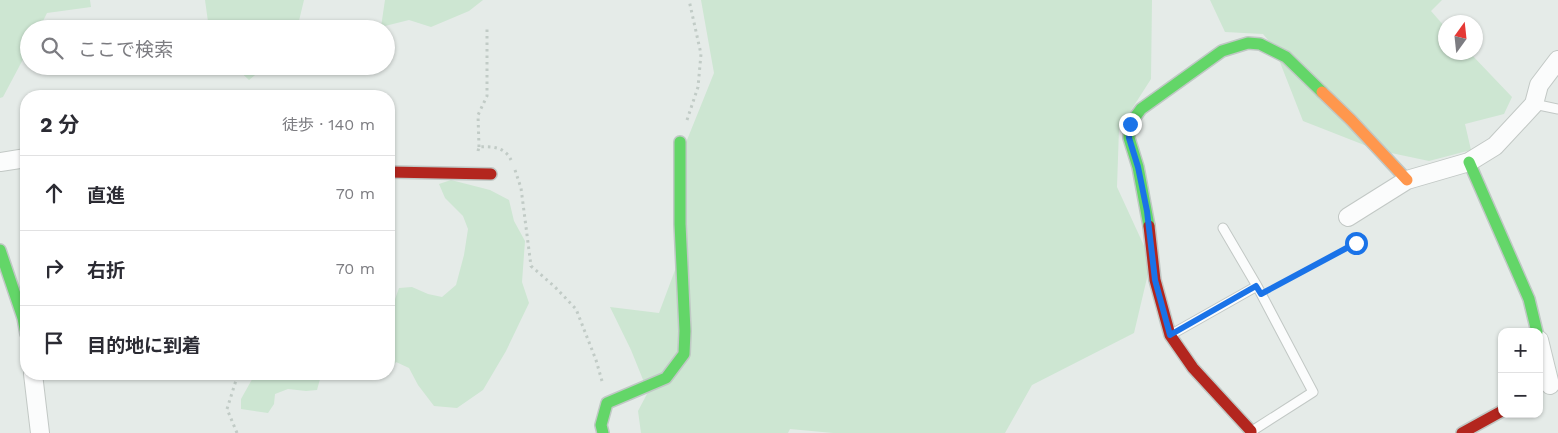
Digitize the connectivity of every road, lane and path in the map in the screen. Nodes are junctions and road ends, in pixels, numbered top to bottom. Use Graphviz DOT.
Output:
graph roads {
  1 [pos="689,0"];
  2 [pos="487,28"];
  3 [pos="1558,60"];
  4 [pos="1534,104"];
  5 [pos="1558,109"];
  6 [pos="680,142"];
  7 [pos="479,147"];
  8 [pos="20,159"];
  9 [pos="0,162"];
  10 [pos="1469,162"];
  11 [pos="395,172"];
  12 [pos="473,174"];
  13 [pos="491,174"];
  14 [pos="1407,180"];
  15 [pos="1348,217"];
  16 [pos="1223,228"];
  17 [pos="0,250"];
  18 [pos="1259,290"];
  19 [pos="20,309"];
  20 [pos="1536,328"];
  21 [pos="1170,335"];
  22 [pos="1543,358"];
  23 [pos="35,380"];
  24 [pos="236,380"];
  25 [pos="1549,386"];
  26 [pos="607,403"];
  27 [pos="1498,414"];
  28 [pos="1251,432"];
  29 [pos="40,433"];
  30 [pos="237,433"];
  31 [pos="603,433"];
  32 [pos="1462,433"];
  1 -- 6 [label="path"];
  2 -- 7 [label="path"];
  3 -- 4 [label="street"];
  4 -- 5 [label="lane"];
  4 -- 10 [label="street"];
  6 -- 26 [label="street"];
  7 -- 12 [label="path"];
  7 -- 26 [label="path"];
  8 -- 9 [label="street"];
  10 -- 14 [label="street"];
  10 -- 20 [label="street"];
  11 -- 12 [label="street"];
  12 -- 13 [label="street"];
  14 -- 15 [label="street"];
  14 -- 21 [label="street"];
  15 -- 18 [label="path"];
  16 -- 18 [label="lane"];
  17 -- 19 [label="street"];
  18 -- 21 [label="lane"];
  18 -- 28 [label="lane"];
  21 -- 28 [label="street"];
  22 -- 25 [label="street"];
  23 -- 29 [label="street"];
  24 -- 30 [label="path"];
  26 -- 31 [label="street"];
  27 -- 32 [label="street"];
}
